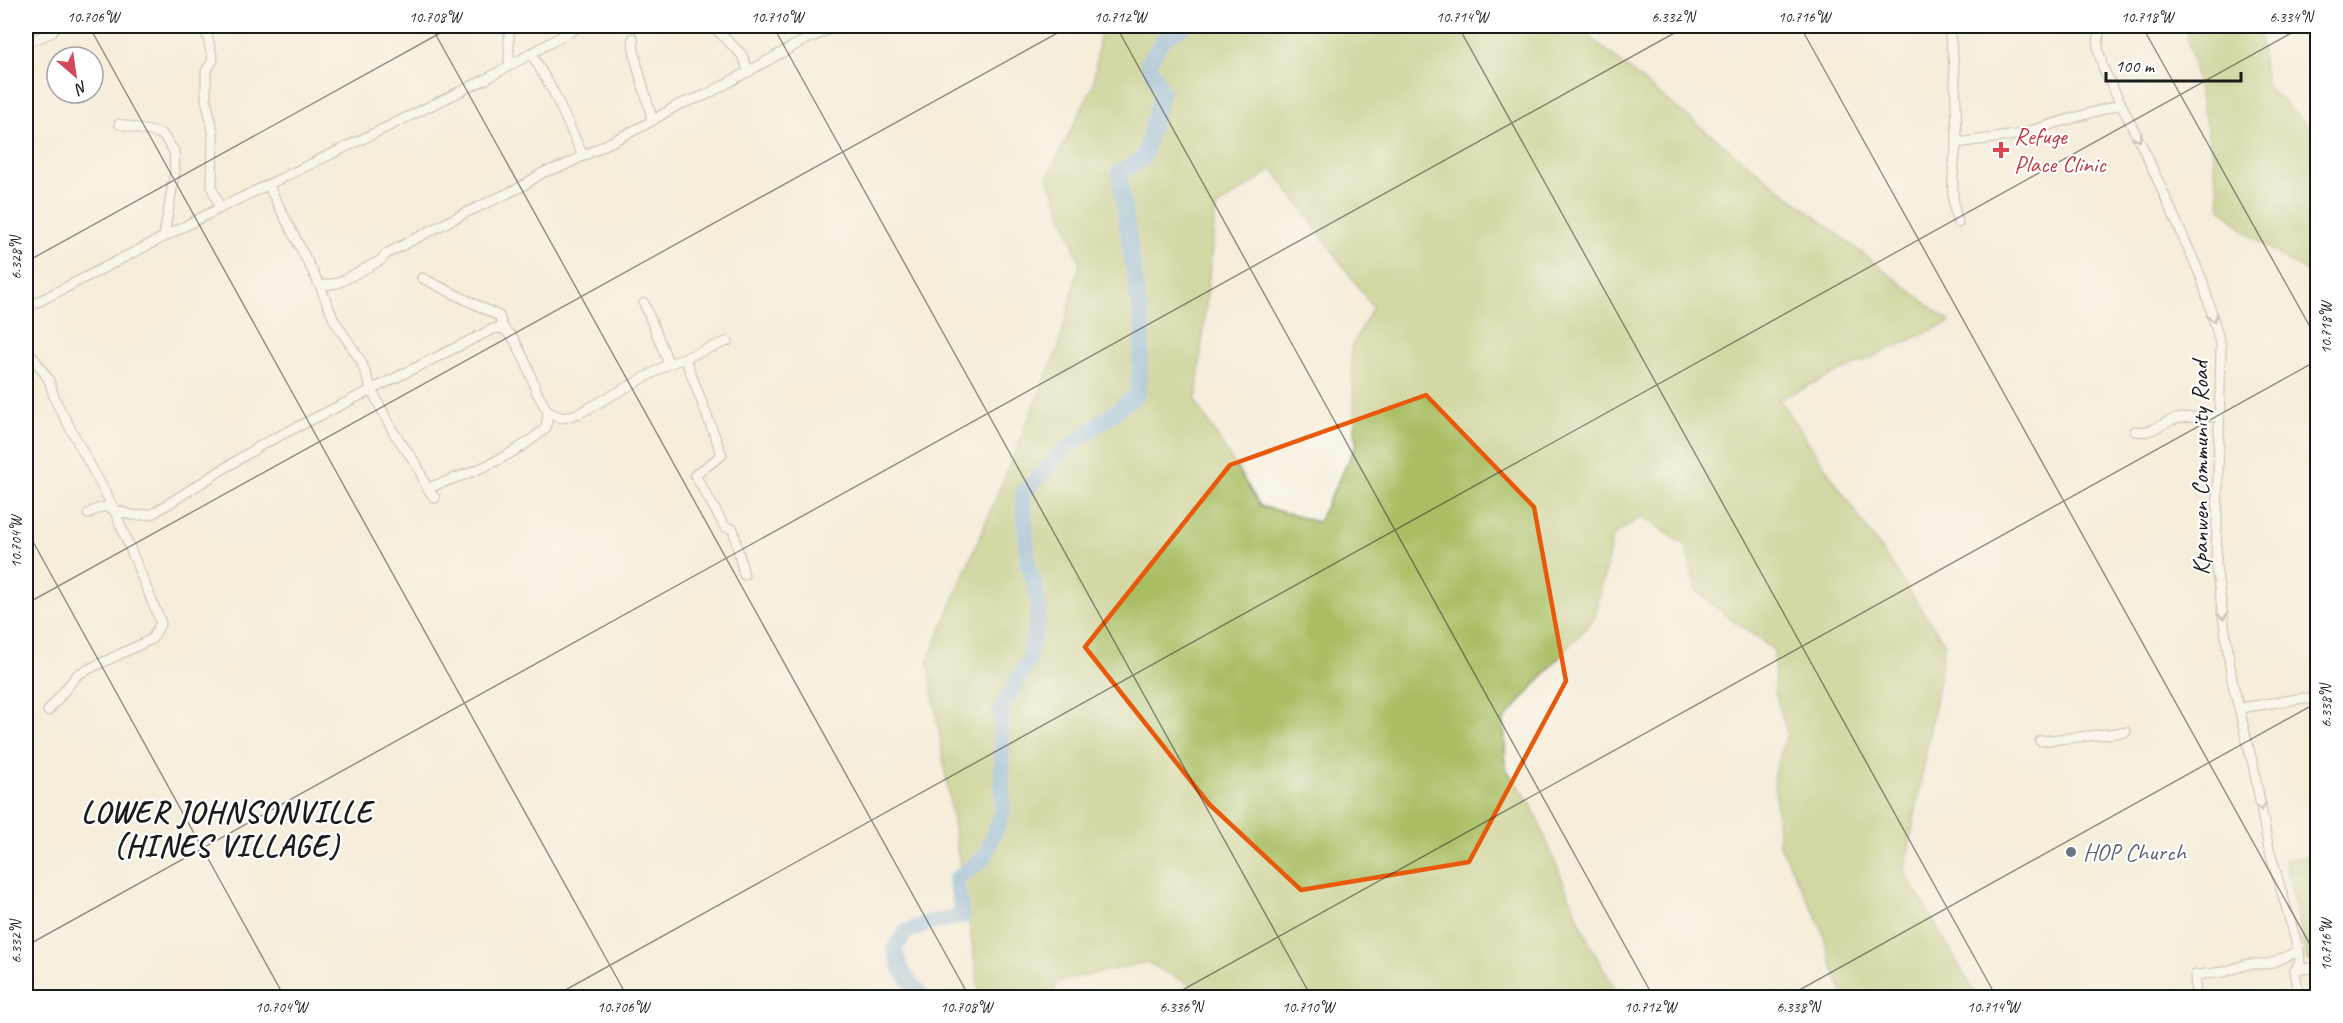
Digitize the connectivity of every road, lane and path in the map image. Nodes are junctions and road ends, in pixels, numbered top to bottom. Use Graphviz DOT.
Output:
graph roads {
  1 [pos="56,26"];
  2 [pos="205,26"];
  3 [pos="509,26"];
  4 [pos="580,26"];
  5 [pos="713,26"];
  6 [pos="837,26"];
  7 [pos="1948,26"];
  8 [pos="2099,26"];
  9 [pos="633,38"];
  10 [pos="26,43"];
  11 [pos="531,53"];
  12 [pos="509,66"];
  13 [pos="749,72"];
  14 [pos="2121,104"];
  15 [pos="652,121"];
  16 [pos="119,124"];
  17 [pos="1957,143"];
  18 [pos="583,156"];
  19 [pos="268,185"];
  20 [pos="220,208"];
  21 [pos="1958,223"];
  22 [pos="164,236"];
  23 [pos="422,278"];
  24 [pos="320,286"];
  25 [pos="644,303"];
  26 [pos="26,308"];
  27 [pos="503,328"];
  28 [pos="728,341"];
  29 [pos="26,347"];
  30 [pos="685,358"];
  31 [pos="669,364"];
  32 [pos="372,391"];
  33 [pos="548,412"];
  34 [pos="2219,416"];
  35 [pos="2135,431"];
  36 [pos="427,488"];
  37 [pos="435,498"];
  38 [pos="113,507"];
  39 [pos="88,514"];
  40 [pos="744,575"];
  41 [pos="2318,701"];
  42 [pos="2240,708"];
  43 [pos="48,711"];
  44 [pos="2126,732"];
  45 [pos="2040,741"];
  46 [pos="2299,951"];
  47 [pos="2318,968"];
  48 [pos="2295,970"];
  49 [pos="2196,998"];
  50 [pos="2299,998"];
  1 -- 10 [label="street"];
  2 -- 20 [label="street"];
  3 -- 12 [label="street"];
  4 -- 11 [label="street"];
  5 -- 13 [label="street"];
  6 -- 13 [label="street"];
  7 -- 17 [label="street"];
  8 -- 14 [label="street, Kpanwen Community Road"];
  9 -- 15 [label="street"];
  11 -- 12 [label="street"];
  11 -- 18 [label="street"];
  12 -- 19 [label="street"];
  13 -- 15 [label="street"];
  14 -- 17 [label="street"];
  14 -- 34 [label="street, Kpanwen Community Road, one-way"];
  15 -- 18 [label="street"];
  16 -- 22 [label="street"];
  17 -- 21 [label="street"];
  18 -- 24 [label="street"];
  19 -- 20 [label="street"];
  19 -- 24 [label="street"];
  20 -- 22 [label="street"];
  22 -- 26 [label="street"];
  23 -- 27 [label="street"];
  24 -- 32 [label="street"];
  25 -- 31 [label="street"];
  27 -- 32 [label="street"];
  27 -- 33 [label="street"];
  28 -- 30 [label="street"];
  29 -- 38 [label="street"];
  30 -- 31 [label="street"];
  30 -- 40 [label="street"];
  31 -- 33 [label="street"];
  32 -- 36 [label="street"];
  32 -- 38 [label="street"];
  33 -- 36 [label="street"];
  34 -- 35 [label="street"];
  34 -- 42 [label="street, Kpanwen Community Road, one-way"];
  36 -- 37 [label="street"];
  38 -- 39 [label="street"];
  38 -- 43 [label="street"];
  41 -- 42 [label="street"];
  42 -- 46 [label="street, Kpanwen Community Road, one-way"];
  44 -- 45 [label="street"];
  46 -- 48 [label="street, Kpanwen Community Road"];
  46 -- 49 [label="street"];
  47 -- 48 [label="street"];
  48 -- 50 [label="street, Kpanwen Community Road"];
}
